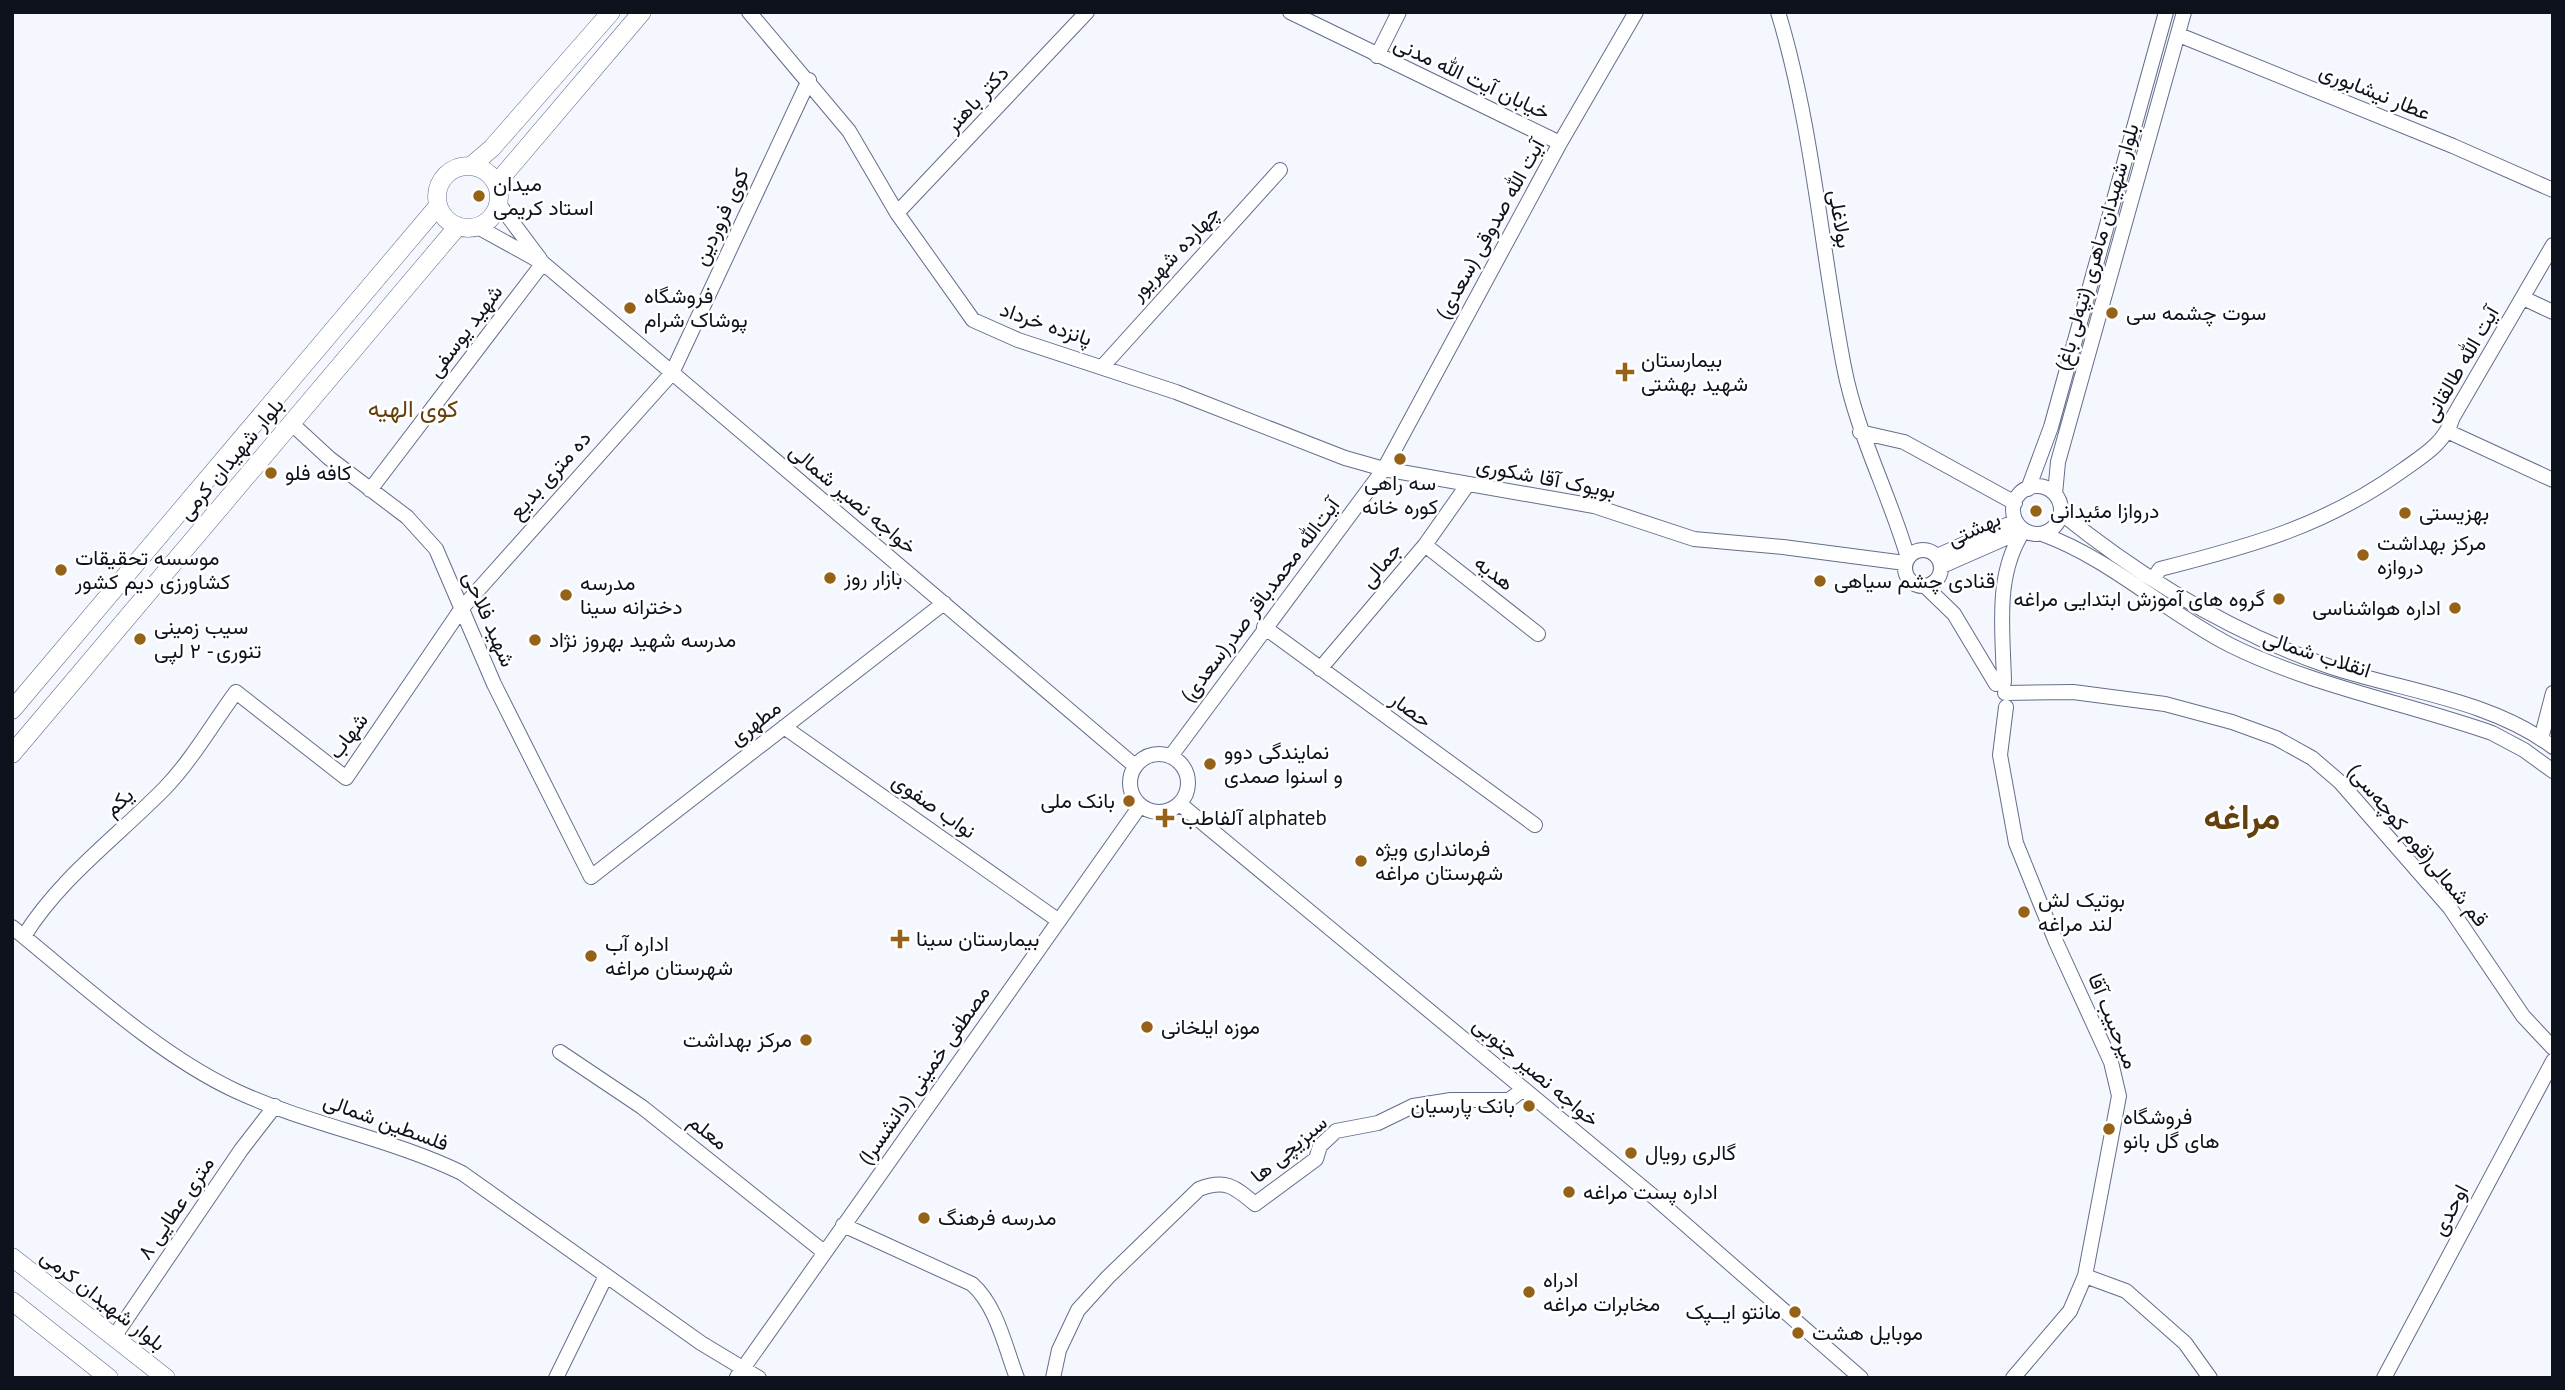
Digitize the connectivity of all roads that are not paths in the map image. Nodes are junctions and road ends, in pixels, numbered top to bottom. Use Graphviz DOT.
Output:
graph roads {
  1 [pos="611,12"];
  2 [pos="642,12"];
  3 [pos="749,12"];
  4 [pos="1087,12"];
  5 [pos="1290,12"];
  6 [pos="1399,12"];
  7 [pos="1636,12"];
  8 [pos="1778,12"];
  9 [pos="2166,12"];
  10 [pos="2184,12"];
  11 [pos="2179,35"];
  12 [pos="1377,56"];
  13 [pos="809,80"];
  14 [pos="1560,143"];
  15 [pos="471,166"];
  16 [pos="1280,170"];
  17 [pos="496,184"];
  18 [pos="2553,190"];
  19 [pos="498,203"];
  20 [pos="438,206"];
  21 [pos="897,213"];
  22 [pos="458,226"];
  23 [pos="477,226"];
  24 [pos="2553,245"];
  25 [pos="543,263"];
  26 [pos="386,265"];
  27 [pos="408,284"];
  28 [pos="2523,298"];
  29 [pos="2553,312"];
  30 [pos="1103,366"];
  31 [pos="672,373"];
  32 [pos="291,423"];
  33 [pos="1860,432"];
  34 [pos="2449,432"];
  35 [pos="1384,469"];
  36 [pos="2553,481"];
  37 [pos="1468,484"];
  38 [pos="2028,489"];
  39 [pos="370,490"];
  40 [pos="2055,494"];
  41 [pos="2015,503"];
  42 [pos="2061,513"];
  43 [pos="2020,525"];
  44 [pos="2042,534"];
  45 [pos="1425,545"];
  46 [pos="1907,561"];
  47 [pos="1939,561"];
  48 [pos="2154,578"];
  49 [pos="1925,586"];
  50 [pos="944,603"];
  51 [pos="462,608"];
  52 [pos="1264,627"];
  53 [pos="1538,634"];
  54 [pos="1320,669"];
  55 [pos="236,692"];
  56 [pos="2553,693"];
  57 [pos="2002,695"];
  58 [pos="12,710"];
  59 [pos="784,727"];
  60 [pos="2547,743"];
  61 [pos="12,754"];
  62 [pos="1171,756"];
  63 [pos="1135,766"];
  64 [pos="2553,771"];
  65 [pos="1180,804"];
  66 [pos="1140,806"];
  67 [pos="1535,825"];
  68 [pos="591,877"];
  69 [pos="1059,920"];
  70 [pos="18,931"];
  71 [pos="2553,1048"];
  72 [pos="560,1052"];
  73 [pos="2553,1061"];
  74 [pos="1524,1089"];
  75 [pos="275,1106"];
  76 [pos="843,1226"];
  77 [pos="824,1252"];
  78 [pos="12,1257"];
  79 [pos="606,1276"];
  80 [pos="2085,1276"];
  81 [pos="12,1301"];
  82 [pos="114,1337"];
  83 [pos="739,1374"];
  84 [pos="1856,1376"];
  85 [pos="109,1378"];
  86 [pos="166,1378"];
  87 [pos="556,1378"];
  88 [pos="759,1378"];
  89 [pos="1017,1378"];
  90 [pos="1053,1378"];
  91 [pos="2012,1378"];
  92 [pos="2210,1378"];
  93 [pos="2384,1378"];
  1 -- 15 [label="main road"];
  2 -- 17 [label="main road"];
  3 -- 13 [label="street, پانزده خرداد"];
  4 -- 21 [label="street, دکتر باهنر"];
  5 -- 12 [label="street, خیابان آیت الله مدنی"];
  6 -- 12 [label="street"];
  7 -- 14 [label="street, آیت الله صدوقی (سعدی)"];
  8 -- 33 [label="street, بولاغلی"];
  9 -- 38 [label="street, بلوار شهیدان ماهری (تپه‌لی باغ)"];
  10 -- 11 [label="street, بلوار شهیدان ماهری (تپه‌لی باغ)"];
  11 -- 18 [label="street, عطار نیشابوری"];
  11 -- 40 [label="street, بلوار شهیدان ماهری (تپه‌لی باغ)"];
  12 -- 14 [label="street, خیابان آیت الله مدنی"];
  13 -- 21 [label="street, پانزده خرداد"];
  13 -- 31 [label="street, کوی فروردین"];
  14 -- 35 [label="street, آیت الله صدوقی (سعدی)"];
  15 -- 17 [label="main road"];
  15 -- 20 [label="main road"];
  16 -- 30 [label="street, چهارده شهریور"];
  17 -- 19 [label="main road"];
  19 -- 23 [label="main road"];
  19 -- 25 [label="street"];
  20 -- 22 [label="main road"];
  20 -- 26 [label="main road, بلوار شهیدان کرمی"];
  21 -- 30 [label="street, پانزده خرداد"];
  22 -- 23 [label="main road"];
  22 -- 27 [label="main road, بلوار شهیدان کرمی"];
  23 -- 25 [label="street"];
  24 -- 28 [label="street, آیت الله طالقانی"];
  25 -- 31 [label="street, خواجه نصیر شمالی"];
  25 -- 39 [label="street, شهید یوسفی"];
  26 -- 27 [label="main road"];
  26 -- 58 [label="main road, بلوار شهیدان کرمی"];
  27 -- 32 [label="main road, بلوار شهیدان کرمی"];
  28 -- 29 [label="street"];
  28 -- 34 [label="street, آیت الله طالقانی"];
  30 -- 35 [label="street, پانزده خرداد"];
  31 -- 50 [label="street, خواجه نصیر شمالی"];
  31 -- 51 [label="street, ده متری بدیع"];
  32 -- 39 [label="street, شهید فلاحی"];
  32 -- 61 [label="main road, بلوار شهیدان کرمی"];
  33 -- 41 [label="street"];
  33 -- 46 [label="street, بولاغلی"];
  34 -- 36 [label="street"];
  34 -- 48 [label="street, آیت الله طالقانی"];
  35 -- 37 [label="street, بویوک آقا شکوری"];
  35 -- 52 [label="street, آیت‌الله محمدباقر صدر(سعدی)"];
  37 -- 45 [label="street, جمالی"];
  37 -- 46 [label="street, بویوک آقا شکوری"];
  38 -- 40 [label="street"];
  38 -- 41 [label="street"];
  39 -- 51 [label="street, شهید فلاحی"];
  40 -- 42 [label="street"];
  41 -- 43 [label="street"];
  42 -- 44 [label="street"];
  42 -- 48 [label="street, انقلاب شمالی"];
  43 -- 44 [label="street"];
  43 -- 47 [label="street, بهشتی"];
  43 -- 57 [label="street, میرحبیب آقا"];
  44 -- 64 [label="street, انقلاب شمالی"];
  45 -- 53 [label="street, هدیه"];
  45 -- 54 [label="street, جمالی"];
  46 -- 47 [label="street"];
  46 -- 49 [label="street"];
  47 -- 49 [label="street"];
  48 -- 60 [label="street, انقلاب شمالی"];
  49 -- 57 [label="street"];
  50 -- 59 [label="street, مطهری"];
  50 -- 63 [label="street, خواجه نصیر شمالی"];
  51 -- 55 [label="street, شهاب"];
  51 -- 68 [label="street, شهید فلاحی"];
  52 -- 54 [label="street, حصار"];
  52 -- 62 [label="street, آیت‌الله محمدباقر صدر(سعدی)"];
  54 -- 67 [label="street, حصار"];
  55 -- 70 [label="street, یکم"];
  56 -- 60 [label="street"];
  57 -- 71 [label="street, قم شمالی(قوم کوچه‌سی)"];
  57 -- 80 [label="street, میرحبیب آقا"];
  59 -- 68 [label="street, مطهری"];
  59 -- 69 [label="street, نواب صفوی"];
  62 -- 63 [label="street"];
  62 -- 65 [label="street"];
  63 -- 66 [label="street"];
  65 -- 66 [label="street"];
  65 -- 74 [label="street, خواجه نصیر جنوبی"];
  66 -- 69 [label="street, مصطفی خمینی (دانشسرا)"];
  69 -- 76 [label="street, مصطفی خمینی (دانشسرا)"];
  70 -- 75 [label="street, فلسطین شمالی"];
  72 -- 77 [label="street, معلم"];
  73 -- 93 [label="street, اوحدی"];
  74 -- 84 [label="street, خواجه نصیر جنوبی"];
  74 -- 90 [label="street, سبزیچی ها"];
  75 -- 79 [label="street, فلسطین شمالی"];
  75 -- 82 [label="street, ۸ متری عطایی"];
  76 -- 77 [label="street, مصطفی خمینی (دانشسرا)"];
  76 -- 89 [label="street"];
  77 -- 83 [label="street, مصطفی خمینی (دانشسرا)"];
  78 -- 82 [label="main road, بلوار شهیدان کرمی"];
  79 -- 83 [label="street, فلسطین شمالی"];
  79 -- 87 [label="street"];
  80 -- 91 [label="street, میرحبیب آقا"];
  80 -- 92 [label="street"];
  81 -- 85 [label="main road"];
  82 -- 86 [label="main road, بلوار شهیدان کرمی"];
  83 -- 88 [label="street, فلسطین شمالی"];
}
